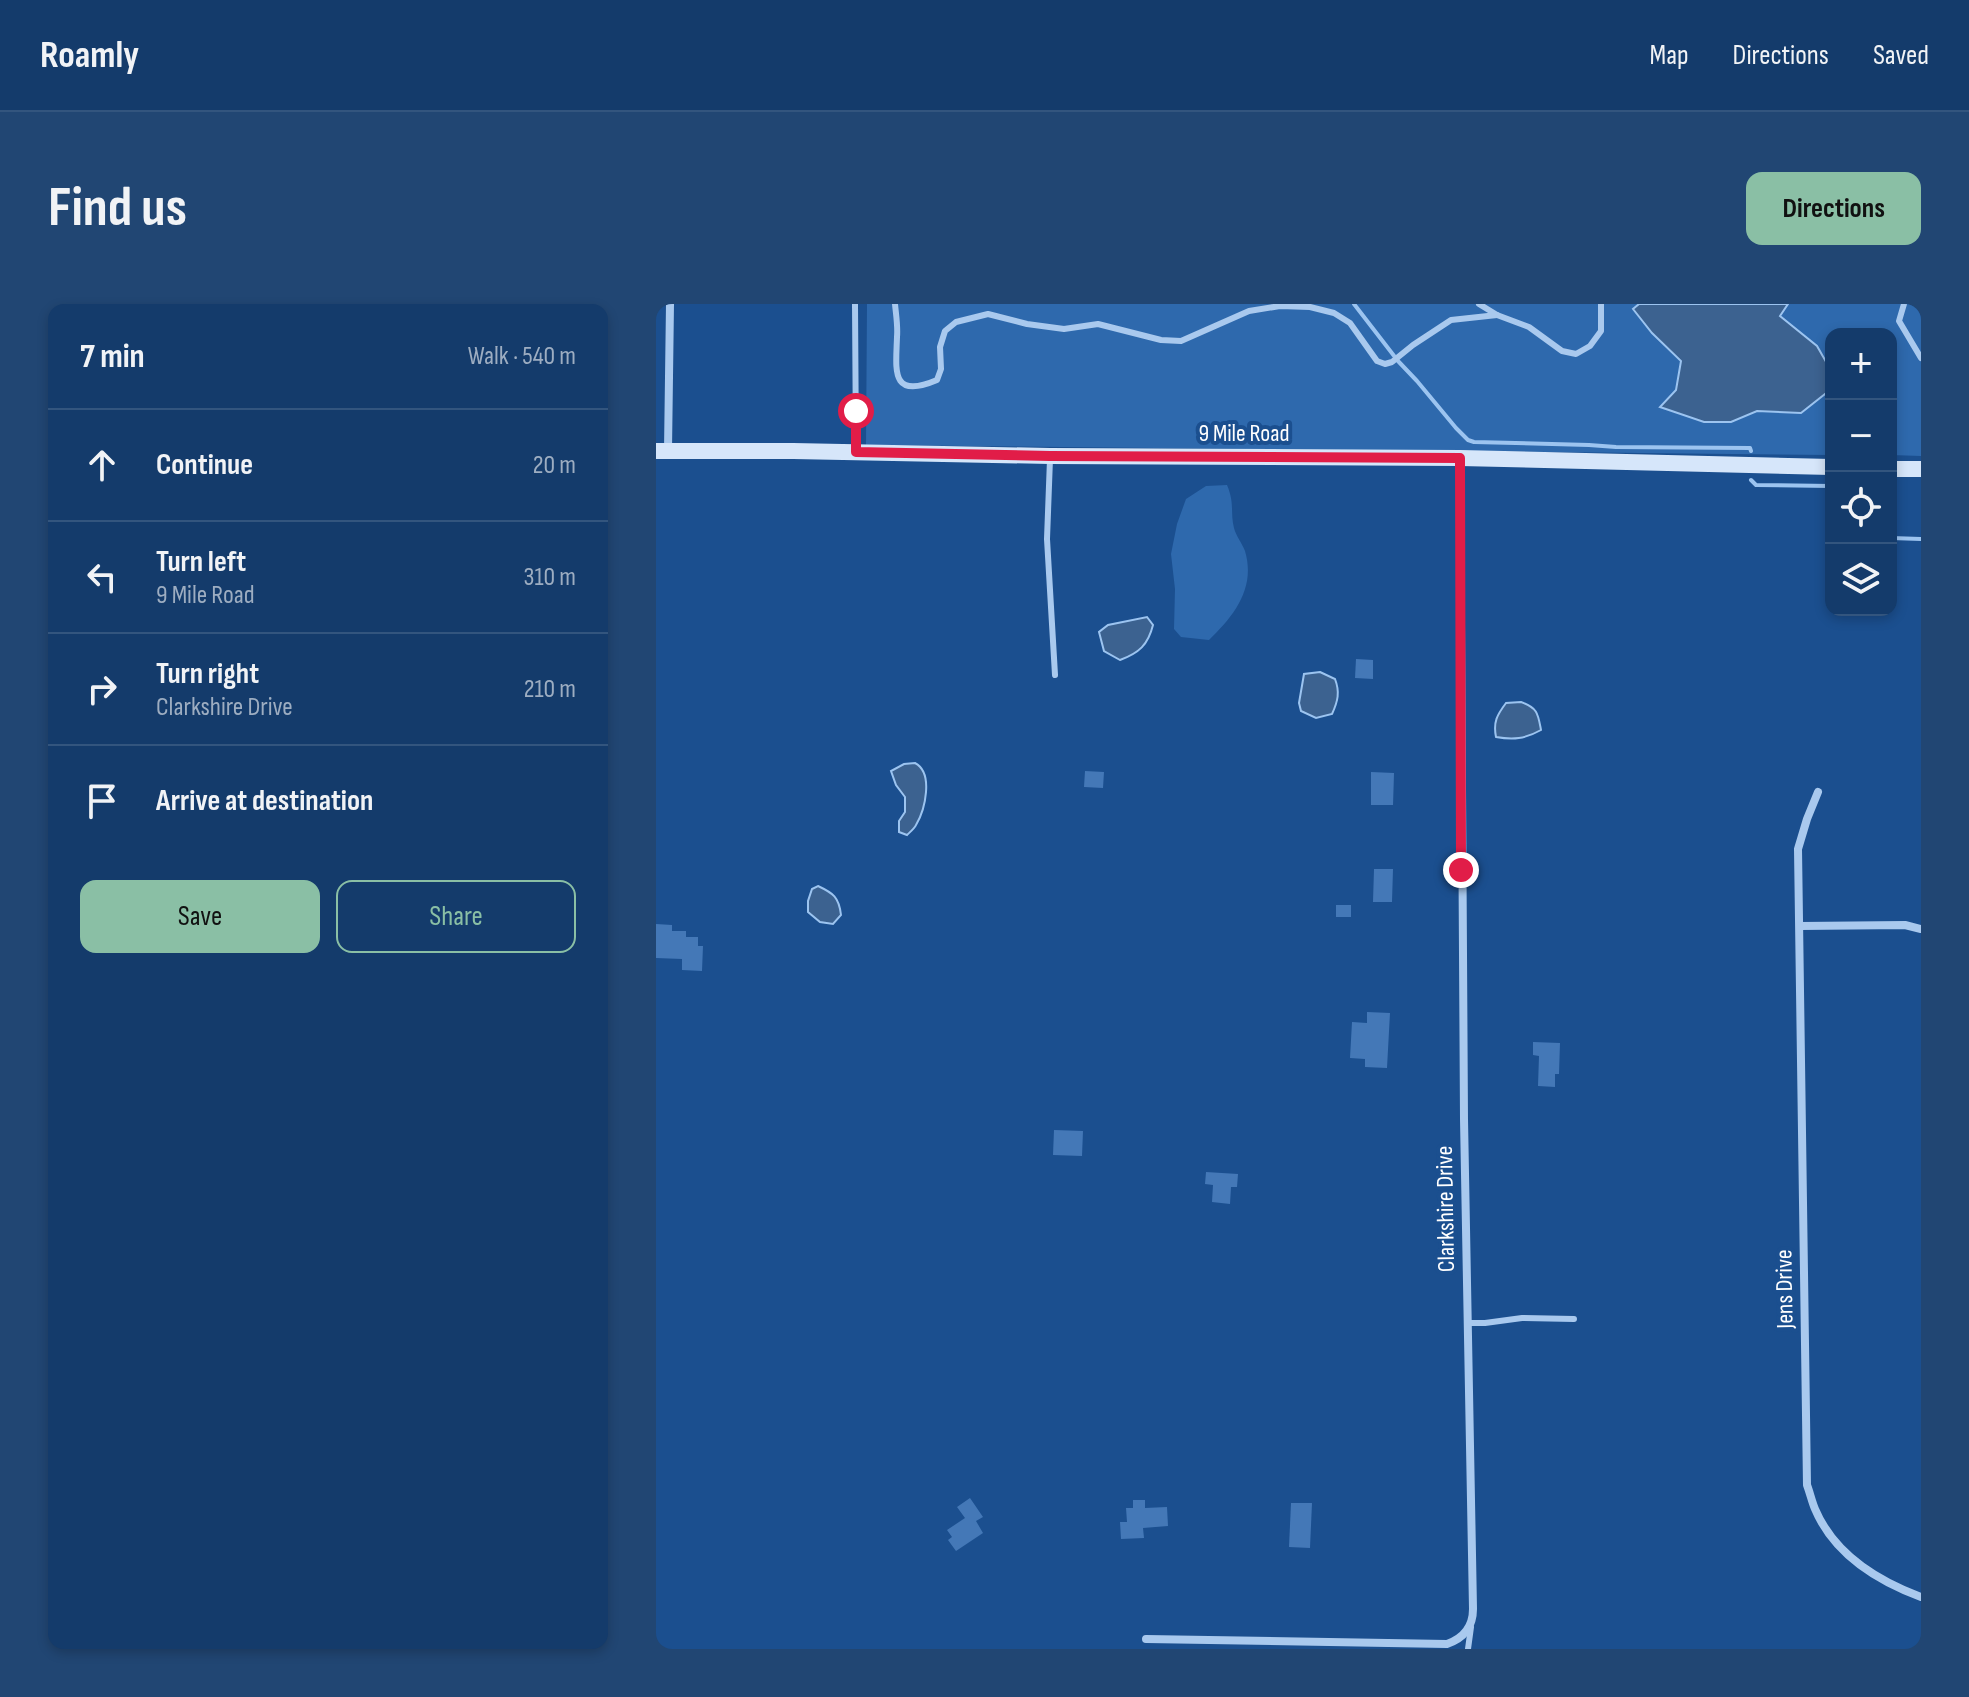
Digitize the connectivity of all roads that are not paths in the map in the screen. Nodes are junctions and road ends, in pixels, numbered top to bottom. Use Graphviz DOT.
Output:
graph roads {
  1 [pos="670,304"];
  2 [pos="855,304"];
  3 [pos="895,304"];
  4 [pos="1479,304"];
  5 [pos="1601,304"];
  6 [pos="1904,304"];
  7 [pos="1497,315"];
  8 [pos="1921,358"];
  9 [pos="662,451"];
  10 [pos="856,452"];
  11 [pos="1050,456"];
  12 [pos="1460,458"];
  13 [pos="1825,467"];
  14 [pos="1897,469"];
  15 [pos="1921,469"];
  16 [pos="1055,675"];
  17 [pos="1818,792"];
  18 [pos="1800,926"];
  19 [pos="1921,929"];
  20 [pos="1574,1319"];
  21 [pos="1468,1323"];
  22 [pos="1921,1597"];
  23 [pos="1472,1623"];
  24 [pos="1146,1639"];
  25 [pos="1468,1649"];
  1 -- 9 [label="street"];
  2 -- 10 [label="lane"];
  3 -- 7 [label="lane"];
  4 -- 7 [label="lane"];
  5 -- 7 [label="lane"];
  6 -- 8 [label="lane"];
  9 -- 10 [label="street, 9 Mile Road"];
  10 -- 11 [label="street, 9 Mile Road"];
  11 -- 12 [label="street, 9 Mile Road"];
  11 -- 16 [label="lane"];
  12 -- 13 [label="street, 9 Mile Road"];
  12 -- 21 [label="street, Clarkshire Drive"];
  14 -- 15 [label="street"];
  17 -- 18 [label="street, Jens Drive"];
  18 -- 19 [label="street"];
  18 -- 22 [label="street, Jens Drive"];
  20 -- 21 [label="lane"];
  21 -- 23 [label="street, Clarkshire Drive"];
  23 -- 24 [label="street"];
  23 -- 25 [label="lane"];
}
